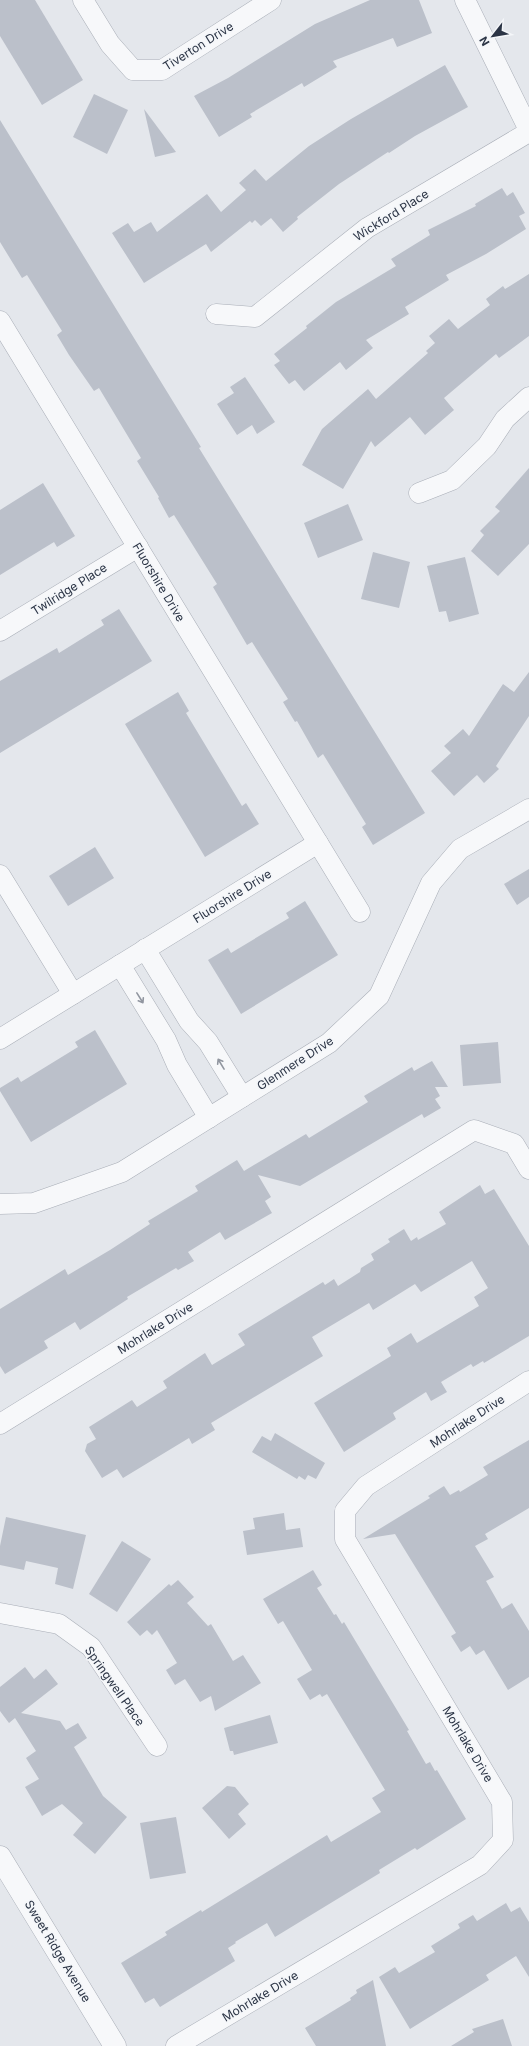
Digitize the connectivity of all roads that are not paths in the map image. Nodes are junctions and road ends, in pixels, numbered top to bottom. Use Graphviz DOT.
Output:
graph roads {
  1 [pos="83,0"];
  2 [pos="271,0"];
  3 [pos="465,0"];
  4 [pos="529,131"];
  5 [pos="216,314"];
  6 [pos="2,329"];
  7 [pos="529,397"];
  8 [pos="419,493"];
  9 [pos="138,547"];
  10 [pos="0,631"];
  11 [pos="529,809"];
  12 [pos="318,842"];
  13 [pos="0,875"];
  14 [pos="360,912"];
  15 [pos="145,949"];
  16 [pos="120,965"];
  17 [pos="73,994"];
  18 [pos="199,1032"];
  19 [pos="0,1039"];
  20 [pos="170,1050"];
  21 [pos="242,1098"];
  22 [pos="209,1118"];
  23 [pos="529,1169"];
  24 [pos="0,1204"];
  25 [pos="529,1380"];
  26 [pos="0,1424"];
  27 [pos="0,1613"];
  28 [pos="157,1746"];
  29 [pos="3,1868"];
  30 [pos="115,2046"];
  31 [pos="176,2046"];
  1 -- 2 [label="street, Tiverton Drive"];
  3 -- 4 [label="street"];
  4 -- 5 [label="street, Wickford Place"];
  6 -- 9 [label="street, Fluorshire Drive"];
  7 -- 8 [label="street"];
  9 -- 10 [label="street, Twilridge Place"];
  9 -- 12 [label="street, Fluorshire Drive"];
  11 -- 21 [label="street, Glenmere Drive"];
  12 -- 14 [label="street, Fluorshire Drive"];
  12 -- 15 [label="street, Fluorshire Drive"];
  13 -- 17 [label="street"];
  15 -- 16 [label="street, Fluorshire Drive"];
  15 -- 18 [label="street"];
  16 -- 17 [label="street, Fluorshire Drive"];
  16 -- 20 [label="street, one-way"];
  17 -- 19 [label="street, Fluorshire Drive"];
  18 -- 20 [label="street"];
  21 -- 18 [label="street, one-way"];
  20 -- 22 [label="street"];
  21 -- 22 [label="street, Glenmere Drive"];
  22 -- 24 [label="street, Glenmere Drive"];
  23 -- 26 [label="street, Mohrlake Drive"];
  25 -- 31 [label="street, Mohrlake Drive"];
  27 -- 28 [label="street, Springwell Place"];
  29 -- 30 [label="street, Sweet Ridge Avenue"];
}
